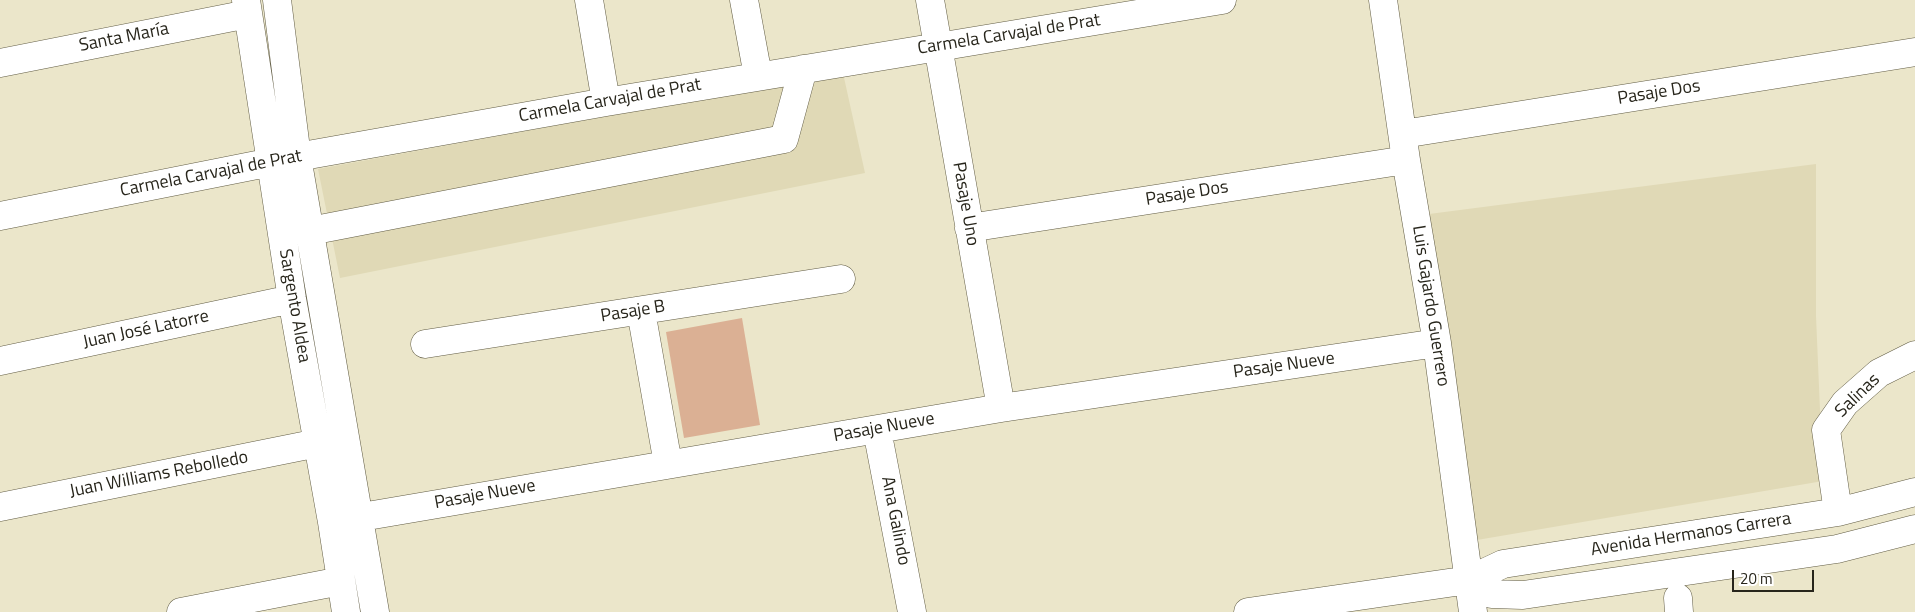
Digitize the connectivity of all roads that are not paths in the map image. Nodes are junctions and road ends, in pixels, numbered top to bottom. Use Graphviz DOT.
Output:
graph roads {
  1 [pos="277,0"];
  2 [pos="590,0"];
  3 [pos="744,0"];
  4 [pos="930,0"];
  5 [pos="1222,0"];
  6 [pos="1384,0"];
  7 [pos="247,7"];
  8 [pos="939,47"];
  9 [pos="1915,52"];
  10 [pos="0,63"];
  11 [pos="803,69"];
  12 [pos="758,76"];
  13 [pos="606,102"];
  14 [pos="1405,147"];
  15 [pos="284,160"];
  16 [pos="0,216"];
  17 [pos="969,228"];
  18 [pos="310,231"];
  19 [pos="841,279"];
  20 [pos="292,299"];
  21 [pos="641,311"];
  22 [pos="425,344"];
  23 [pos="1437,344"];
  24 [pos="1915,355"];
  25 [pos="0,361"];
  26 [pos="1001,408"];
  27 [pos="877,430"];
  28 [pos="318,443"];
  29 [pos="668,464"];
  30 [pos="1915,492"];
  31 [pos="0,507"];
  32 [pos="1838,512"];
  33 [pos="359,517"];
  34 [pos="332,522"];
  35 [pos="1915,529"];
  36 [pos="1469,580"];
  37 [pos="341,581"];
  38 [pos="180,612"];
  39 [pos="346,612"];
  40 [pos="375,612"];
  41 [pos="912,612"];
  42 [pos="1248,612"];
  43 [pos="1473,612"];
  1 -- 15 [label="street, Sargento Aldea"];
  2 -- 13 [label="street"];
  3 -- 12 [label="street"];
  4 -- 8 [label="street, Pasaje Uno"];
  5 -- 8 [label="street, Carmela Carvajal de Prat"];
  6 -- 14 [label="street, Luis Gajardo Guerrero"];
  7 -- 10 [label="street, Santa María"];
  7 -- 15 [label="street, Sargento Aldea"];
  8 -- 11 [label="street, Carmela Carvajal de Prat"];
  8 -- 17 [label="street, Pasaje Uno"];
  9 -- 14 [label="street, Pasaje Dos"];
  11 -- 12 [label="street, Carmela Carvajal de Prat"];
  11 -- 18 [label="street"];
  12 -- 13 [label="street, Carmela Carvajal de Prat"];
  13 -- 15 [label="street, Carmela Carvajal de Prat"];
  14 -- 17 [label="street, Pasaje Dos"];
  14 -- 23 [label="street, Luis Gajardo Guerrero"];
  15 -- 16 [label="street, Carmela Carvajal de Prat"];
  15 -- 18 [label="street, Sargento Aldea"];
  15 -- 20 [label="street, Sargento Aldea"];
  17 -- 26 [label="street, Pasaje Uno"];
  18 -- 33 [label="street, Sargento Aldea"];
  19 -- 21 [label="street, Pasaje B"];
  20 -- 25 [label="street, Juan José Latorre"];
  20 -- 28 [label="street, Sargento Aldea"];
  21 -- 22 [label="street, Pasaje B"];
  21 -- 29 [label="street"];
  23 -- 26 [label="street, Pasaje Nueve"];
  23 -- 36 [label="street, Luis Gajardo Guerrero"];
  24 -- 32 [label="street, Salinas"];
  26 -- 27 [label="street, Pasaje Nueve"];
  27 -- 29 [label="street, Pasaje Nueve"];
  27 -- 41 [label="street, Ana Galindo"];
  28 -- 31 [label="street, Juan Williams Rebolledo"];
  28 -- 34 [label="street, Sargento Aldea"];
  29 -- 33 [label="street, Pasaje Nueve"];
  30 -- 32 [label="street, Avenida Hermanos Carrera"];
  32 -- 36 [label="street, Avenida Hermanos Carrera"];
  33 -- 34 [label="street, Pasaje Nueve"];
  33 -- 40 [label="street, Sargento Aldea"];
  34 -- 37 [label="street, Sargento Aldea"];
  35 -- 36 [label="street, Avenida Hermanos Carrera"];
  36 -- 42 [label="street, Avenida Hermanos Carrera"];
  36 -- 43 [label="street, Luis Gajardo Guerrero"];
  37 -- 38 [label="street"];
  37 -- 39 [label="street, Sargento Aldea"];
}
